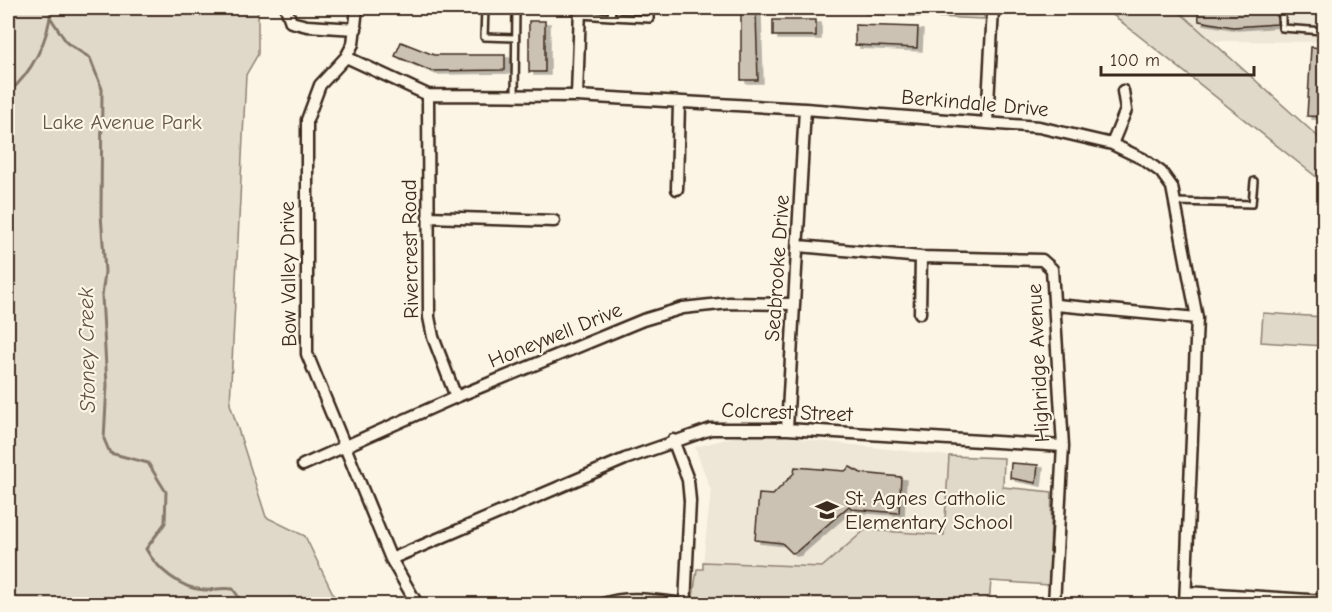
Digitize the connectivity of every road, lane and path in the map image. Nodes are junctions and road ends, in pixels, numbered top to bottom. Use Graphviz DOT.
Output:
graph roads {
  1 [pos="286,8"];
  2 [pos="357,8"];
  3 [pos="485,8"];
  4 [pos="516,8"];
  5 [pos="612,8"];
  6 [pos="650,8"];
  7 [pos="689,8"];
  8 [pos="706,8"];
  9 [pos="993,8"];
  10 [pos="1282,8"];
  11 [pos="580,11"];
  12 [pos="611,16"];
  13 [pos="356,29"];
  14 [pos="1324,31"];
  15 [pos="515,38"];
  16 [pos="346,57"];
  17 [pos="1123,91"];
  18 [pos="428,95"];
  19 [pos="515,96"];
  20 [pos="577,96"];
  21 [pos="679,102"];
  22 [pos="804,109"];
  23 [pos="987,123"];
  24 [pos="1112,144"];
  25 [pos="1254,181"];
  26 [pos="677,189"];
  27 [pos="1176,202"];
  28 [pos="428,217"];
  29 [pos="554,221"];
  30 [pos="799,246"];
  31 [pos="921,257"];
  32 [pos="793,304"];
  33 [pos="1056,305"];
  34 [pos="920,313"];
  35 [pos="1197,318"];
  36 [pos="456,397"];
  37 [pos="787,429"];
  38 [pos="673,440"];
  39 [pos="1064,446"];
  40 [pos="344,447"];
  41 [pos="303,465"];
  42 [pos="391,559"];
  43 [pos="1186,592"];
  44 [pos="1324,601"];
  45 [pos="417,604"];
  46 [pos="603,604"];
  47 [pos="685,604"];
  48 [pos="1054,604"];
  49 [pos="1185,604"];
  1 -- 13 [label="street"];
  2 -- 13 [label="street, Bow Valley Drive"];
  3 -- 15 [label="lane"];
  4 -- 15 [label="lane"];
  5 -- 12 [label="lane"];
  6 -- 12 [label="lane"];
  7 -- 8 [label="lane"];
  9 -- 23 [label="street"];
  10 -- 14 [label="lane"];
  11 -- 12 [label="lane"];
  11 -- 20 [label="street"];
  13 -- 16 [label="street, Bow Valley Drive"];
  15 -- 19 [label="lane"];
  16 -- 18 [label="street, Berkindale Drive"];
  16 -- 40 [label="street, Bow Valley Drive"];
  17 -- 24 [label="street"];
  18 -- 19 [label="street, Berkindale Drive"];
  18 -- 28 [label="street, Rivercrest Road"];
  19 -- 20 [label="street, Berkindale Drive"];
  20 -- 21 [label="street, Berkindale Drive"];
  21 -- 22 [label="street, Berkindale Drive"];
  21 -- 26 [label="street"];
  22 -- 23 [label="street, Berkindale Drive"];
  22 -- 30 [label="street, Seabrooke Drive"];
  23 -- 24 [label="street, Berkindale Drive"];
  24 -- 27 [label="street, Berkindale Drive"];
  25 -- 27 [label="lane"];
  27 -- 35 [label="street, Berkindale Drive"];
  28 -- 29 [label="street"];
  28 -- 36 [label="street, Rivercrest Road"];
  30 -- 31 [label="street, Highridge Avenue"];
  30 -- 32 [label="street, Seabrooke Drive"];
  31 -- 33 [label="street, Highridge Avenue"];
  31 -- 34 [label="street"];
  32 -- 36 [label="street, Honeywell Drive"];
  32 -- 37 [label="street, Seabrooke Drive"];
  33 -- 35 [label="street"];
  33 -- 39 [label="street, Highridge Avenue"];
  35 -- 43 [label="street, Berkindale Drive"];
  36 -- 40 [label="street, Honeywell Drive"];
  37 -- 38 [label="street, Colcrest Street"];
  37 -- 39 [label="street, Colcrest Street"];
  38 -- 42 [label="street, Colcrest Street"];
  38 -- 47 [label="street"];
  39 -- 48 [label="street, Highridge Avenue"];
  40 -- 41 [label="street, Honeywell Drive"];
  40 -- 42 [label="street, Bow Valley Drive"];
  42 -- 45 [label="street, Bow Valley Drive"];
  43 -- 44 [label="street"];
  43 -- 49 [label="street, Berkindale Drive"];
  46 -- 47 [label="street"];
}
